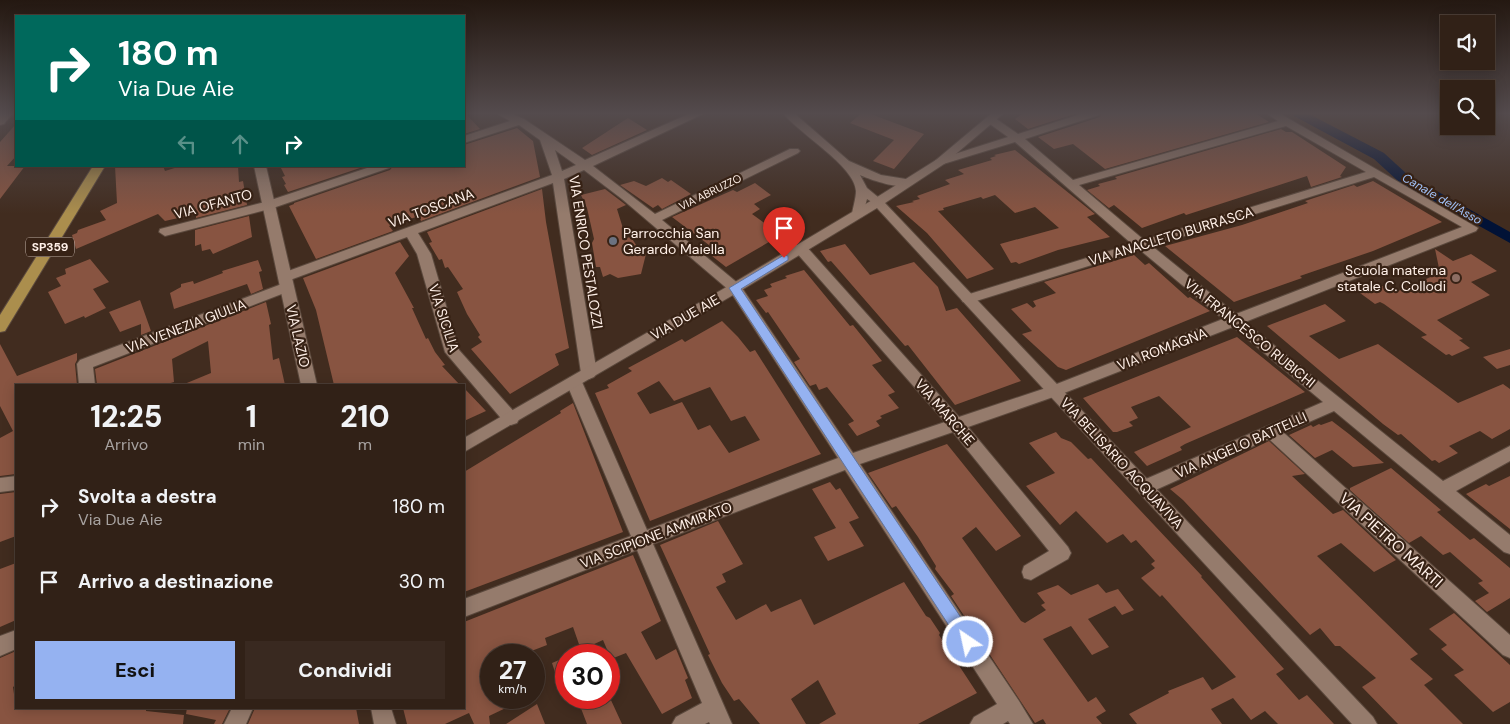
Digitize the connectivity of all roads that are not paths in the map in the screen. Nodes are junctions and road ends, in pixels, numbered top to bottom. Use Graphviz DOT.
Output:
graph roads {
  1 [pos="548,147"];
  2 [pos="559,147"];
  3 [pos="627,147"];
  4 [pos="827,147"];
  5 [pos="958,147"];
  6 [pos="989,147"];
  7 [pos="1027,147"];
  8 [pos="1200,147"];
  9 [pos="1330,147"];
  10 [pos="794,151"];
  11 [pos="842,160"];
  12 [pos="940,162"];
  13 [pos="586,166"];
  14 [pos="98,167"];
  15 [pos="260,167"];
  16 [pos="382,167"];
  17 [pos="1375,173"];
  18 [pos="871,176"];
  19 [pos="558,177"];
  20 [pos="908,183"];
  21 [pos="1070,184"];
  22 [pos="862,190"];
  23 [pos="878,202"];
  24 [pos="269,205"];
  25 [pos="858,214"];
  26 [pos="654,220"];
  27 [pos="165,232"];
  28 [pos="410,232"];
  29 [pos="1143,246"];
  30 [pos="800,248"];
  31 [pos="286,282"];
  32 [pos="735,288"];
  33 [pos="968,298"];
  34 [pos="6,309"];
  35 [pos="1234,320"];
  36 [pos="0,327"];
  37 [pos="581,378"];
  38 [pos="88,384"];
  39 [pos="309,384"];
  40 [pos="1054,391"];
  41 [pos="1336,403"];
  42 [pos="511,419"];
  43 [pos="956,424"];
  44 [pos="1272,432"];
  45 [pos="465,445"];
  46 [pos="1510,453"];
  47 [pos="849,461"];
  48 [pos="15,483"];
  49 [pos="0,485"];
  50 [pos="1145,487"];
  51 [pos="1443,490"];
  52 [pos="642,540"];
  53 [pos="1510,546"];
  54 [pos="1031,572"];
  55 [pos="465,608"];
  56 [pos="15,639"];
  57 [pos="0,646"];
  58 [pos="1510,648"];
  59 [pos="242,709"];
  60 [pos="381,709"];
  61 [pos="717,716"];
  62 [pos="1017,716"];
  63 [pos="235,724"];
  64 [pos="385,724"];
  65 [pos="683,724"];
  66 [pos="981,724"];
  67 [pos="1366,724"];
  1 -- 19 [label="street, VIA ENRICO PESTALOZZI"];
  2 -- 13 [label="street"];
  3 -- 13 [label="street, VIA TOSCANA"];
  4 -- 11 [label="street"];
  5 -- 12 [label="street, VIA DUE AIE"];
  6 -- 12 [label="street"];
  7 -- 21 [label="street, VIA FRANCESCO RUBICHI"];
  8 -- 21 [label="street"];
  9 -- 17 [label="street"];
  10 -- 26 [label="street, VIA ABRUZZO"];
  11 -- 18 [label="street"];
  11 -- 22 [label="street"];
  12 -- 20 [label="street, VIA DUE AIE"];
  13 -- 19 [label="street, VIA TOSCANA"];
  13 -- 26 [label="street"];
  14 -- 34 [label="main road, SP359"];
  15 -- 24 [label="street, VIA LAZIO"];
  16 -- 24 [label="street, VIA OFANTO"];
  17 -- 29 [label="street, VIA ANACLETO BURRASCA"];
  17 -- 35 [label="street, VIA ROMAGNA"];
  18 -- 20 [label="street"];
  18 -- 23 [label="street"];
  19 -- 28 [label="street, VIA TOSCANA"];
  19 -- 37 [label="street, VIA ENRICO PESTALOZZI"];
  20 -- 23 [label="street, VIA DUE AIE"];
  21 -- 29 [label="street, VIA FRANCESCO RUBICHI"];
  22 -- 23 [label="street, VIA BELISARIO ACQUAVIVA"];
  22 -- 25 [label="street"];
  23 -- 25 [label="street, VIA DUE AIE"];
  23 -- 33 [label="street, VIA BELISARIO ACQUAVIVA"];
  24 -- 27 [label="street, VIA OFANTO"];
  24 -- 31 [label="street, VIA LAZIO"];
  25 -- 30 [label="street, VIA DUE AIE"];
  26 -- 32 [label="street"];
  28 -- 31 [label="street, VIA TOSCANA"];
  28 -- 42 [label="street, VIA SICILIA"];
  29 -- 33 [label="street, VIA ANACLETO BURRASCA"];
  29 -- 35 [label="street, VIA FRANCESCO RUBICHI"];
  30 -- 32 [label="street, VIA DUE AIE"];
  30 -- 43 [label="street, VIA MARCHE"];
  31 -- 38 [label="street, VIA VENEZIA GIULIA"];
  31 -- 39 [label="street, VIA LAZIO"];
  32 -- 37 [label="street, VIA DUE AIE"];
  32 -- 47 [label="street"];
  33 -- 40 [label="street, VIA BELISARIO ACQUAVIVA"];
  34 -- 36 [label="main road, SP359"];
  35 -- 40 [label="street, VIA ROMAGNA"];
  35 -- 41 [label="street, VIA FRANCESCO RUBICHI"];
  37 -- 42 [label="street, VIA DUE AIE"];
  37 -- 52 [label="street, VIA ENRICO PESTALOZZI"];
  40 -- 43 [label="street, VIA ROMAGNA"];
  40 -- 50 [label="street, VIA BELISARIO ACQUAVIVA"];
  41 -- 44 [label="street, VIA ANGELO BATTELLI"];
  41 -- 51 [label="street, VIA FRANCESCO RUBICHI"];
  42 -- 45 [label="street, VIA DUE AIE"];
  43 -- 47 [label="street, VIA ROMAGNA"];
  43 -- 54 [label="street, VIA MARCHE"];
  44 -- 50 [label="street, VIA ANGELO BATTELLI"];
  44 -- 58 [label="street, VIA PIETRO MARTI"];
  46 -- 51 [label="street"];
  47 -- 52 [label="street, VIA SCIPIONE AMMIRATO"];
  47 -- 62 [label="street"];
  48 -- 49 [label="street"];
  50 -- 67 [label="street, VIA BELISARIO ACQUAVIVA"];
  51 -- 53 [label="street, VIA FRANCESCO RUBICHI"];
  52 -- 55 [label="street, VIA SCIPIONE AMMIRATO"];
  52 -- 61 [label="street, VIA ENRICO PESTALOZZI"];
  56 -- 57 [label="street"];
  59 -- 63 [label="street"];
  60 -- 64 [label="street"];
  61 -- 65 [label="street"];
  62 -- 66 [label="street"];
}
